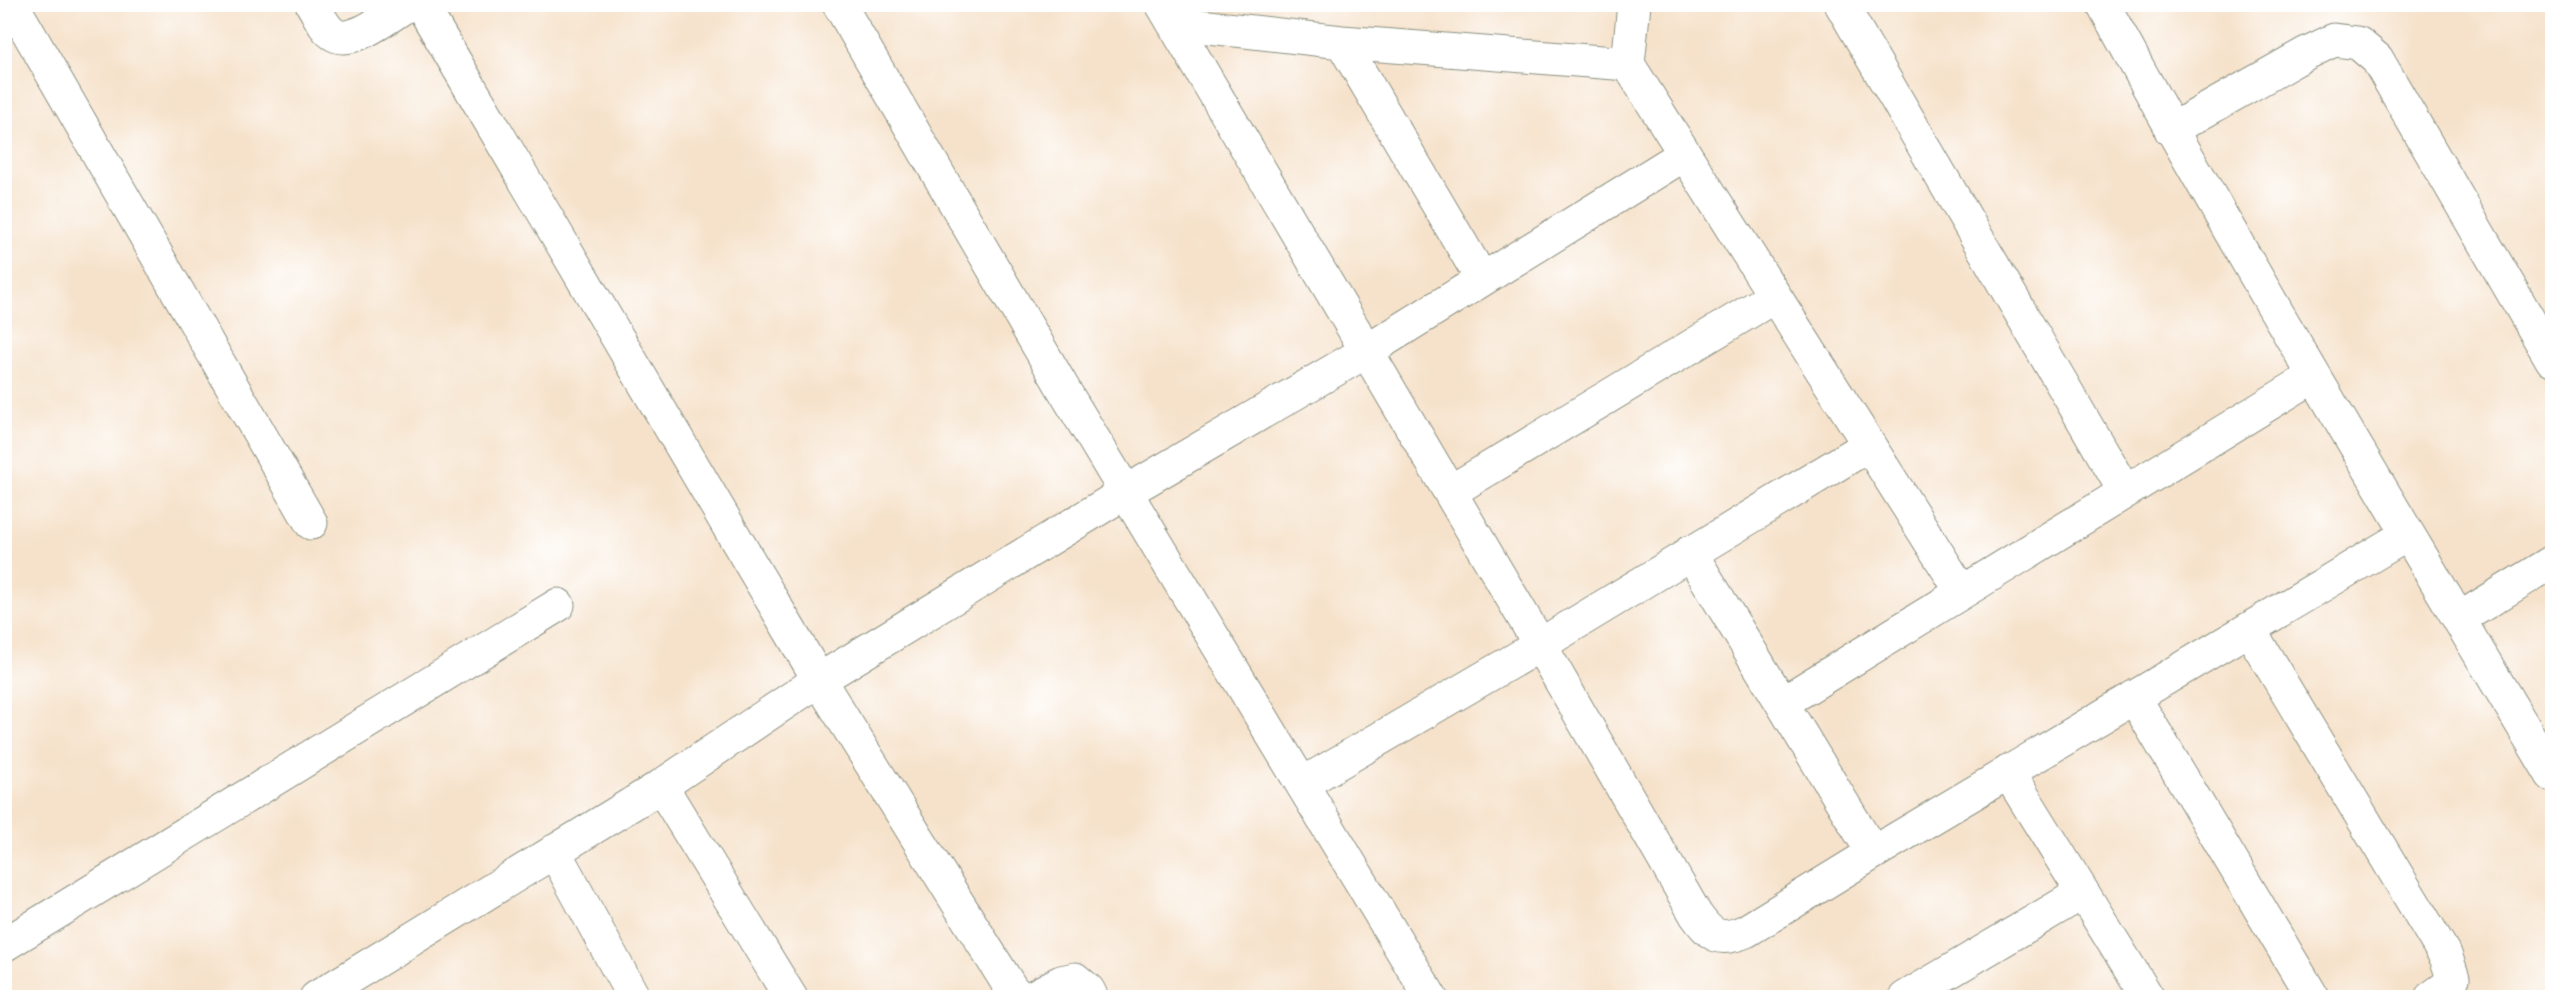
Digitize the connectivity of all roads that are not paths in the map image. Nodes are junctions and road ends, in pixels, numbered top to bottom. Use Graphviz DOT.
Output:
graph roads {
  1 [pos="12,4"];
  2 [pos="312,4"];
  3 [pos="408,4"];
  4 [pos="421,4"];
  5 [pos="838,4"];
  6 [pos="1634,4"];
  7 [pos="1841,4"];
  8 [pos="2103,4"];
  9 [pos="1168,14"];
  10 [pos="1342,42"];
  11 [pos="1628,64"];
  12 [pos="2171,130"];
  13 [pos="1684,154"];
  14 [pos="1482,279"];
  15 [pos="1774,296"];
  16 [pos="1367,351"];
  17 [pos="2552,357"];
  18 [pos="2314,376"];
  19 [pos="1869,445"];
  20 [pos="1126,492"];
  21 [pos="1450,492"];
  22 [pos="2125,492"];
  23 [pos="311,523"];
  24 [pos="2408,534"];
  25 [pos="1690,552"];
  26 [pos="2553,562"];
  27 [pos="1962,592"];
  28 [pos="558,605"];
  29 [pos="2459,619"];
  30 [pos="2249,629"];
  31 [pos="1540,645"];
  32 [pos="819,680"];
  33 [pos="2134,697"];
  34 [pos="1782,703"];
  35 [pos="2008,772"];
  36 [pos="2553,775"];
  37 [pos="1302,784"];
  38 [pos="661,786"];
  39 [pos="554,851"];
  40 [pos="1873,853"];
  41 [pos="2082,893"];
  42 [pos="4,945"];
  43 [pos="325,995"];
  44 [pos="634,998"];
  45 [pos="791,998"];
  46 [pos="1029,998"];
  47 [pos="1092,998"];
  48 [pos="1431,998"];
  49 [pos="1905,998"];
  50 [pos="2148,998"];
  51 [pos="2313,998"];
  52 [pos="2431,998"];
  1 -- 23 [label="street"];
  2 -- 3 [label="street"];
  4 -- 32 [label="street"];
  5 -- 20 [label="street"];
  6 -- 11 [label="street"];
  7 -- 22 [label="street"];
  8 -- 12 [label="street"];
  9 -- 10 [label="street"];
  9 -- 16 [label="street"];
  10 -- 11 [label="street"];
  10 -- 14 [label="street"];
  11 -- 13 [label="street"];
  12 -- 17 [label="street"];
  12 -- 18 [label="street"];
  13 -- 14 [label="street"];
  13 -- 15 [label="street"];
  14 -- 16 [label="street"];
  15 -- 19 [label="street"];
  15 -- 21 [label="street"];
  16 -- 20 [label="street"];
  16 -- 21 [label="street"];
  18 -- 22 [label="street"];
  18 -- 24 [label="street"];
  19 -- 25 [label="street"];
  19 -- 27 [label="street"];
  20 -- 32 [label="street"];
  20 -- 37 [label="street"];
  21 -- 31 [label="street"];
  22 -- 27 [label="street"];
  24 -- 29 [label="street"];
  24 -- 30 [label="street"];
  25 -- 31 [label="street"];
  25 -- 34 [label="street"];
  26 -- 29 [label="street"];
  27 -- 34 [label="street"];
  28 -- 42 [label="street"];
  29 -- 36 [label="street"];
  30 -- 33 [label="street"];
  30 -- 52 [label="street"];
  31 -- 37 [label="street"];
  31 -- 40 [label="street"];
  32 -- 38 [label="street"];
  32 -- 46 [label="street"];
  33 -- 35 [label="street"];
  33 -- 51 [label="street"];
  34 -- 40 [label="street"];
  35 -- 40 [label="street"];
  35 -- 41 [label="street"];
  37 -- 48 [label="street"];
  38 -- 39 [label="street"];
  38 -- 45 [label="street"];
  39 -- 43 [label="street"];
  39 -- 44 [label="street"];
  41 -- 49 [label="street"];
  41 -- 50 [label="street"];
  46 -- 47 [label="street"];
}
